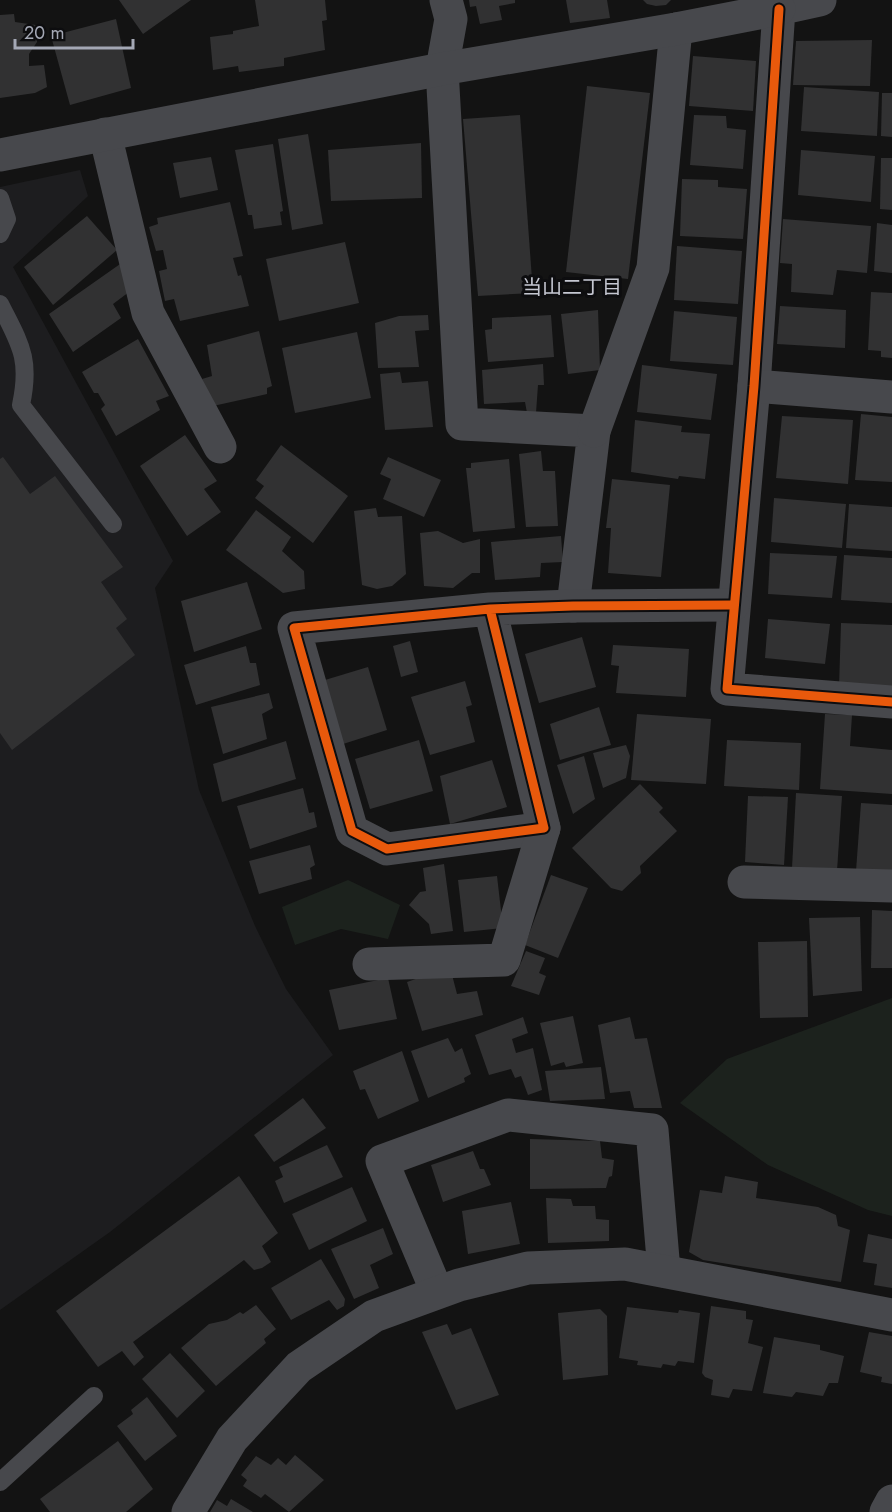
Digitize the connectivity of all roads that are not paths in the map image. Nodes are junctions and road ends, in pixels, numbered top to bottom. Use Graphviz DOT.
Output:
graph roads {
  1 [pos="446,0"];
  2 [pos="820,0"];
  3 [pos="779,9"];
  4 [pos="676,29"];
  5 [pos="442,69"];
  6 [pos="105,134"];
  7 [pos="0,155"];
  8 [pos="0,198"];
  9 [pos="0,234"];
  10 [pos="0,304"];
  11 [pos="754,386"];
  12 [pos="892,397"];
  13 [pos="594,431"];
  14 [pos="220,447"];
  15 [pos="113,524"];
  16 [pos="733,605"];
  17 [pos="573,606"];
  18 [pos="490,609"];
  19 [pos="892,702"];
  20 [pos="544,828"];
  21 [pos="744,882"];
  22 [pos="892,886"];
  23 [pos="369,964"];
  24 [pos="664,1272"];
  25 [pos="437,1292"];
  26 [pos="892,1314"];
  27 [pos="94,1396"];
  28 [pos="0,1482"];
  29 [pos="892,1501"];
  30 [pos="188,1512"];
  31 [pos="886,1512"];
  1 -- 5 [label="street"];
  2 -- 3 [label="street"];
  3 -- 4 [label="street"];
  3 -- 11 [label="street"];
  4 -- 5 [label="street"];
  4 -- 13 [label="street"];
  5 -- 6 [label="street"];
  5 -- 13 [label="street"];
  6 -- 7 [label="street"];
  6 -- 14 [label="street"];
  8 -- 9 [label="lane"];
  10 -- 15 [label="lane"];
  11 -- 12 [label="street"];
  11 -- 16 [label="street"];
  13 -- 17 [label="street"];
  16 -- 17 [label="street"];
  16 -- 19 [label="street"];
  17 -- 18 [label="street"];
  18 -- 20 [label="street"];
  18 -- 20 [label="street"];
  20 -- 23 [label="street"];
  21 -- 22 [label="street"];
  24 -- 25 [label="street"];
  24 -- 25 [label="street"];
  24 -- 26 [label="street"];
  25 -- 30 [label="street"];
  27 -- 28 [label="lane"];
  29 -- 31 [label="street"];
}
